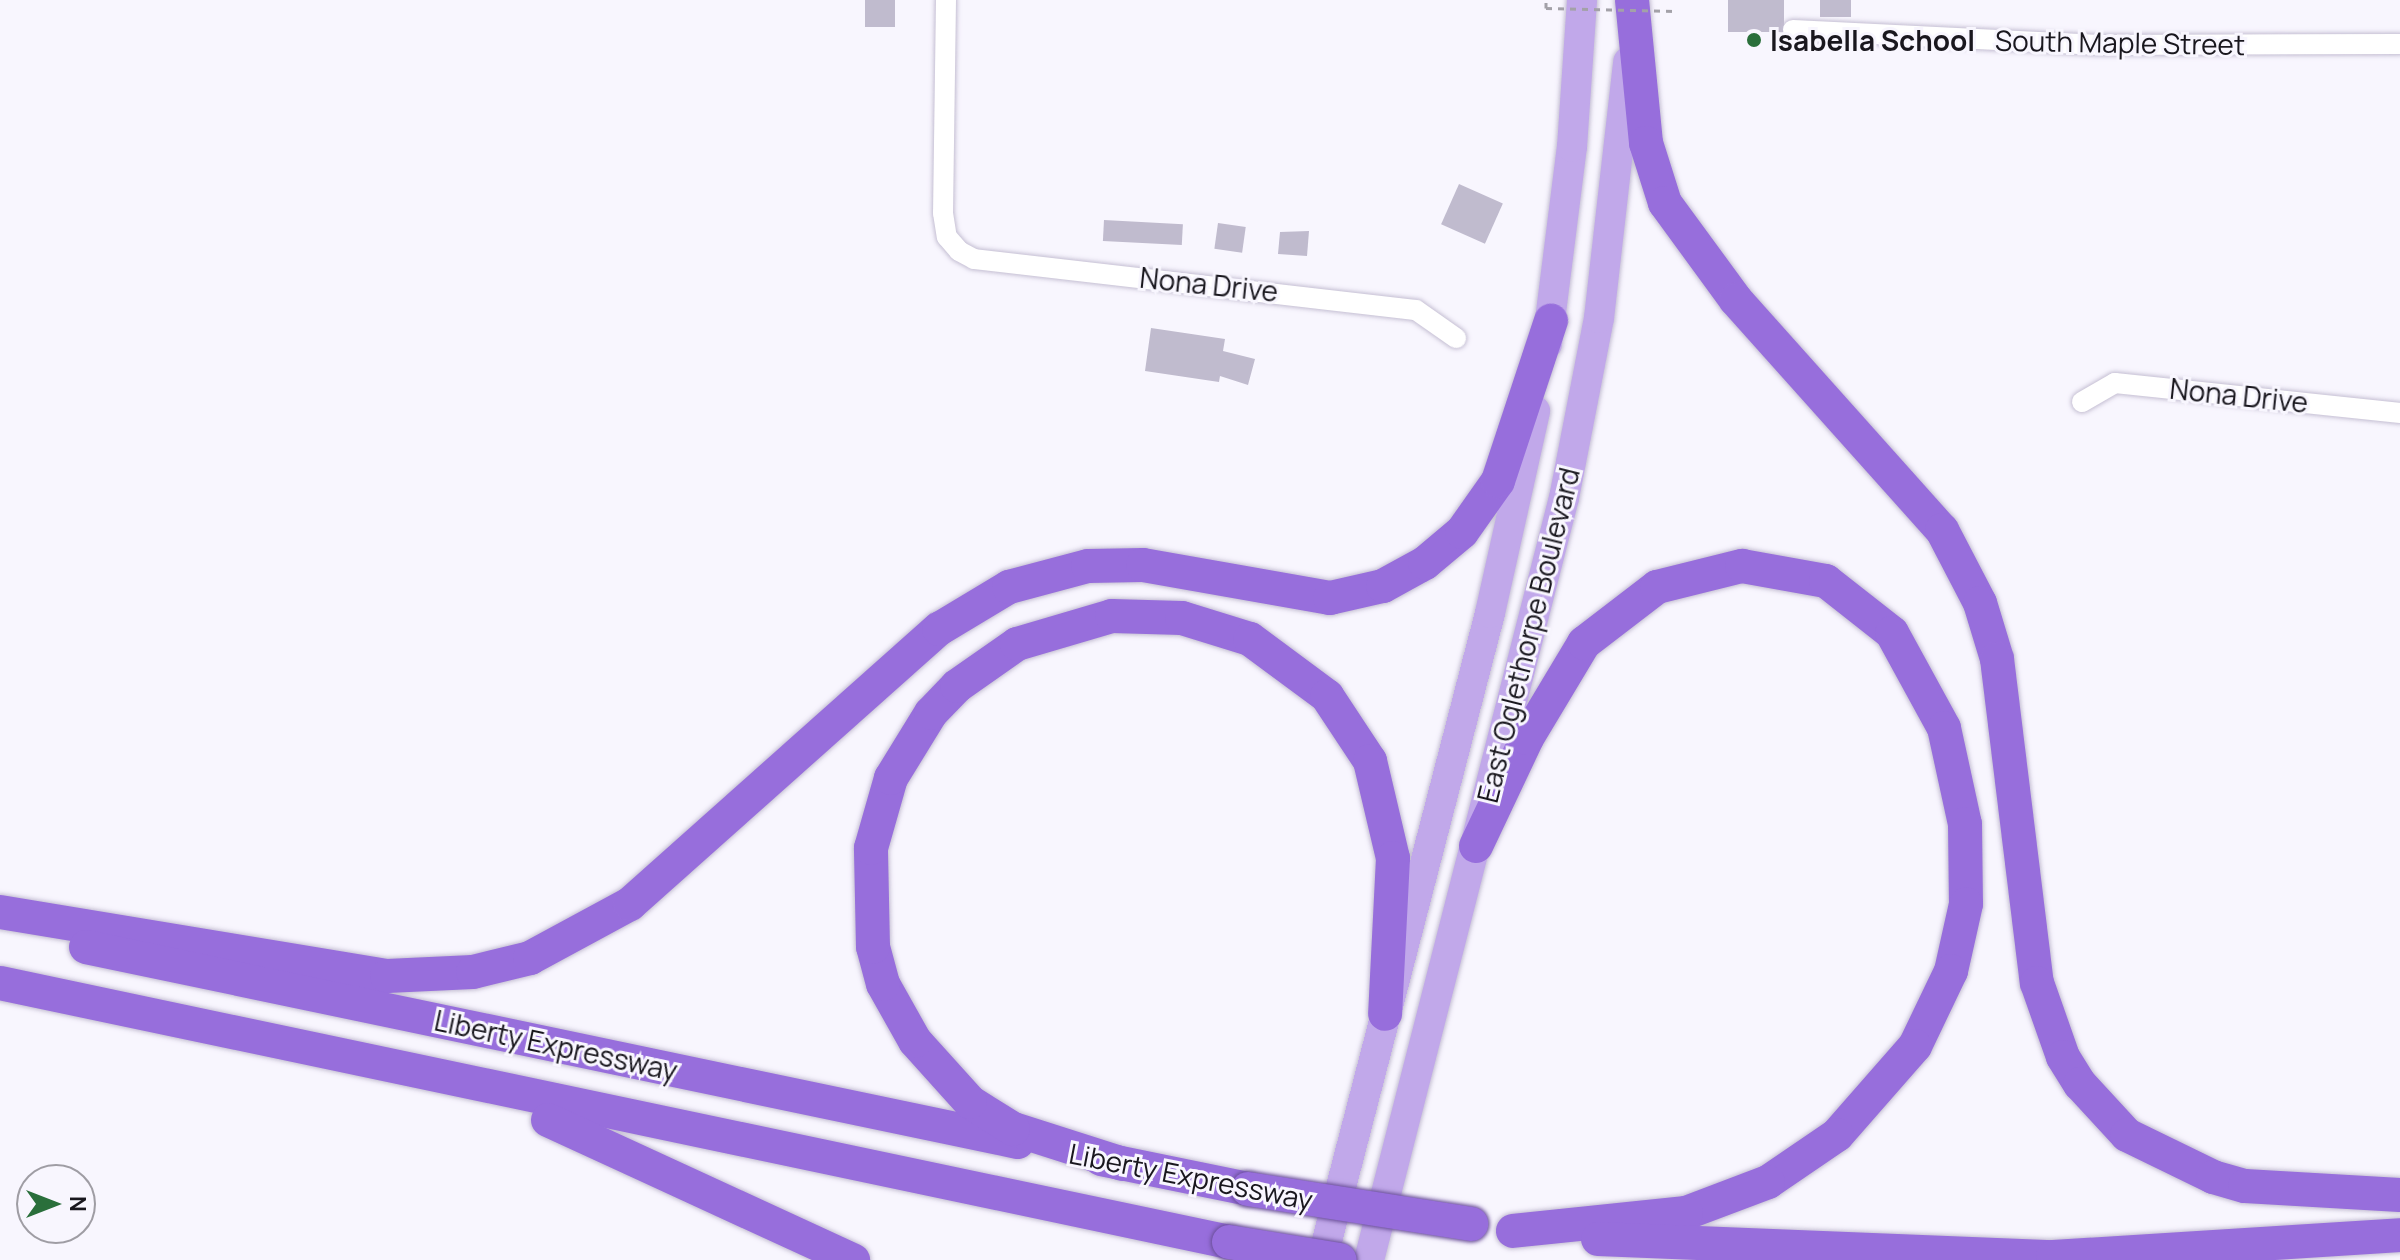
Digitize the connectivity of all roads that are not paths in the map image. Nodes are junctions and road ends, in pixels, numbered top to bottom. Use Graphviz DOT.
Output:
graph roads {
  1 [pos="946,0"];
  2 [pos="1582,0"];
  3 [pos="1630,0"];
  4 [pos="1793,30"];
  5 [pos="2400,44"];
  6 [pos="1551,321"];
  7 [pos="1456,338"];
  8 [pos="2082,402"];
  9 [pos="2400,413"];
  10 [pos="1476,846"];
  11 [pos="0,912"];
  12 [pos="0,929"];
  13 [pos="0,983"];
  14 [pos="1385,1014"];
  15 [pos="427,1078"];
  16 [pos="1123,1164"];
  17 [pos="2400,1195"];
  18 [pos="1513,1231"];
  19 [pos="2400,1235"];
  20 [pos="1230,1253"];
  21 [pos="853,1260"];
  22 [pos="1322,1260"];
  23 [pos="1340,1260"];
  24 [pos="1369,1260"];
  1 -- 7 [label="street, Nona Drive"];
  2 -- 6 [label="main road, East Oglethorpe Boulevard"];
  3 -- 10 [label="main road, East Oglethorpe Boulevard"];
  3 -- 17 [label="highway"];
  4 -- 5 [label="street, South Maple Street"];
  6 -- 11 [label="highway"];
  6 -- 14 [label="main road, East Oglethorpe Boulevard"];
  8 -- 9 [label="street, Nona Drive"];
  10 -- 18 [label="highway"];
  10 -- 24 [label="main road, East Oglethorpe Boulevard"];
  12 -- 16 [label="highway, Liberty Expressway"];
  13 -- 15 [label="highway, Liberty Expressway"];
  14 -- 16 [label="highway"];
  14 -- 22 [label="main road, East Oglethorpe Boulevard"];
  15 -- 20 [label="highway, Liberty Expressway"];
  15 -- 21 [label="highway"];
  16 -- 18 [label="highway, Liberty Expressway, bridge"];
  18 -- 19 [label="highway, Liberty Expressway"];
  20 -- 23 [label="highway, Liberty Expressway, bridge"];
}
